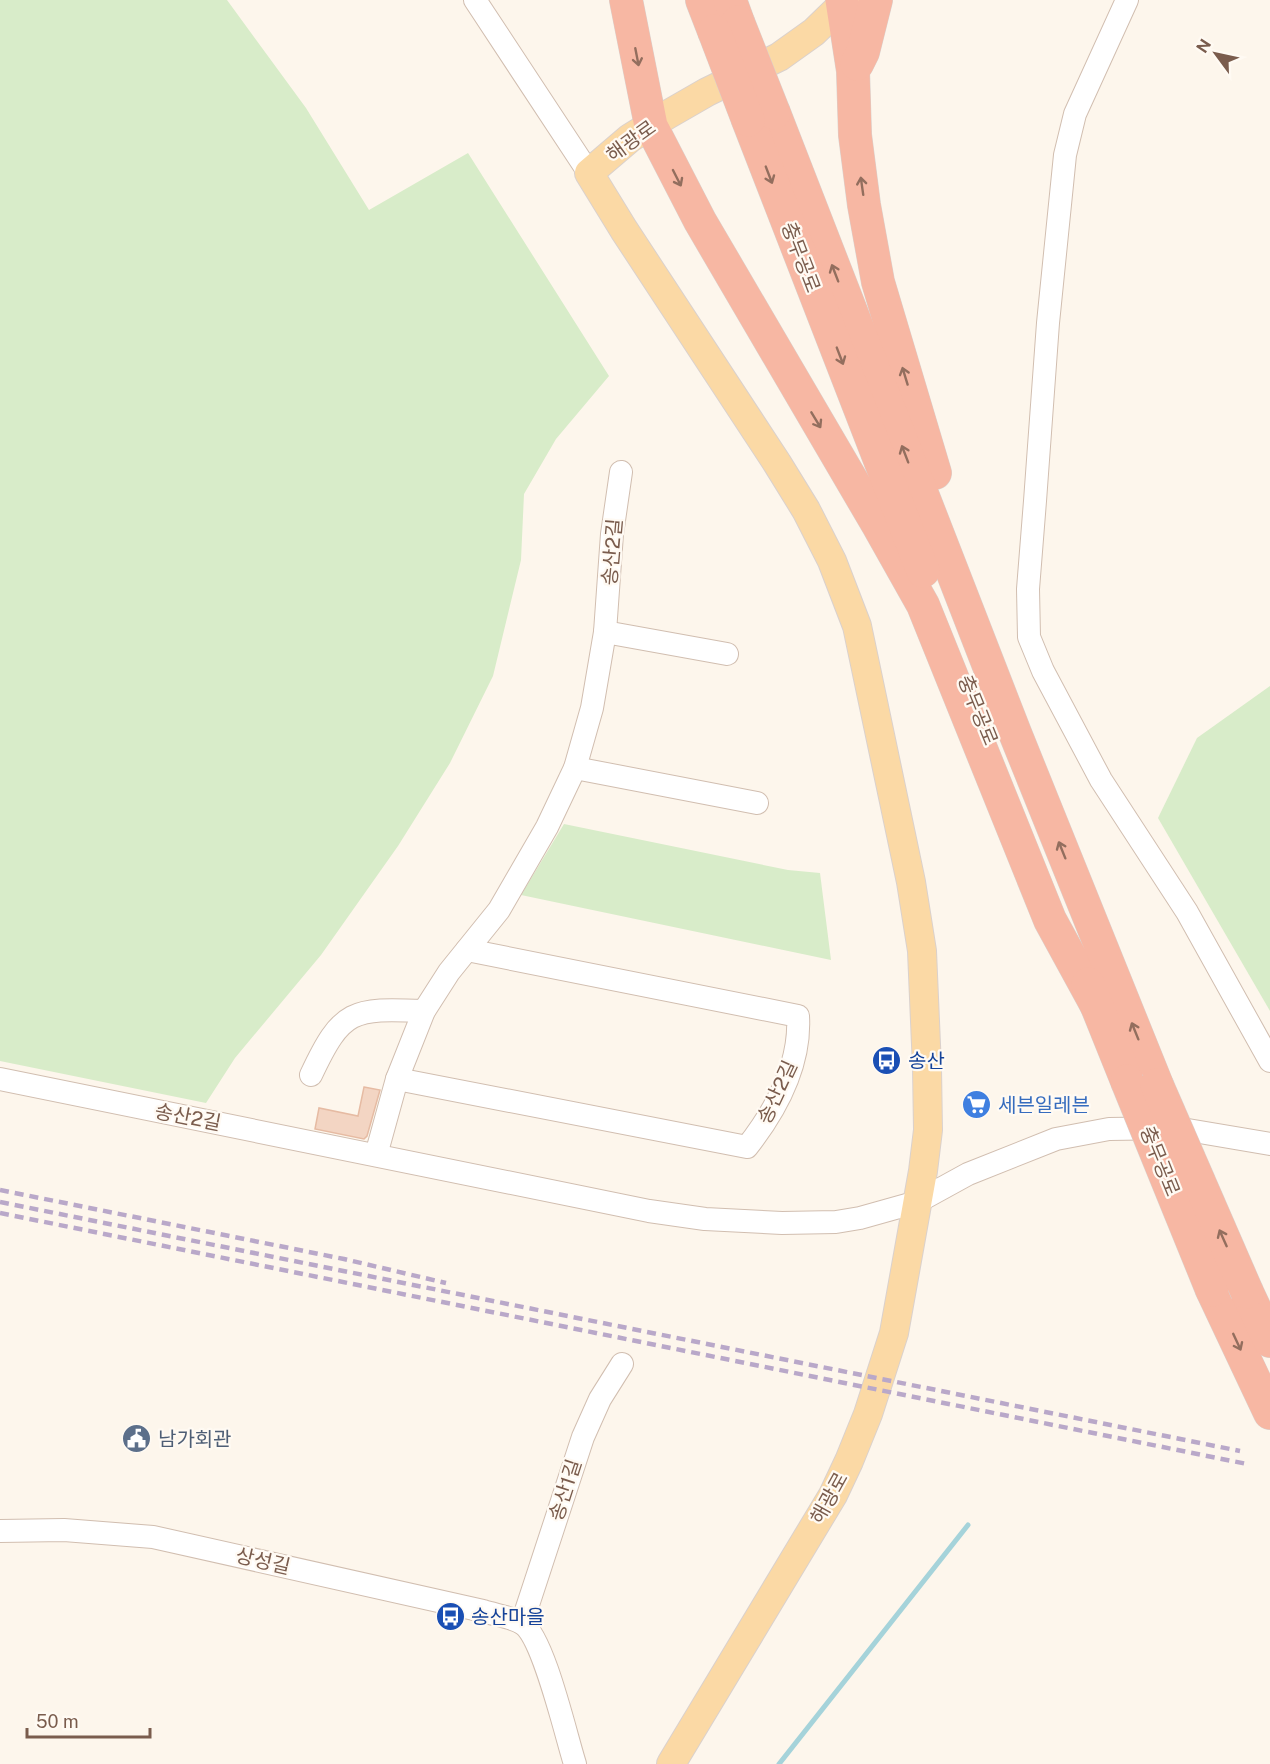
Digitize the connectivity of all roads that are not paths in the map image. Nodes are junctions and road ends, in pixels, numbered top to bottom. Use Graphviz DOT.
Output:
graph roads {
  1 [pos="475,0"];
  2 [pos="626,0"];
  3 [pos="702,0"];
  4 [pos="876,0"];
  5 [pos="1127,0"];
  6 [pos="844,1"];
  7 [pos="727,18"];
  8 [pos="853,71"];
  9 [pos="761,116"];
  10 [pos="651,126"];
  11 [pos="589,173"];
  12 [pos="621,472"];
  13 [pos="605,632"];
  14 [pos="727,654"];
  15 [pos="1014,733"];
  16 [pos="575,768"];
  17 [pos="757,803"];
  18 [pos="467,950"];
  19 [pos="1096,1006"];
  20 [pos="424,1011"];
  21 [pos="1270,1061"];
  22 [pos="311,1075"];
  23 [pos="0,1079"];
  24 [pos="398,1079"];
  25 [pos="1142,1083"];
  26 [pos="1270,1144"];
  27 [pos="376,1155"];
  28 [pos="917,1202"];
  29 [pos="1270,1341"];
  30 [pos="622,1364"];
  31 [pos="1270,1413"];
  32 [pos="0,1531"];
  33 [pos="522,1623"];
  34 [pos="575,1764"];
  35 [pos="671,1764"];
  1 -- 11 [label="street, 해광로"];
  2 -- 10 [label="highway, one-way"];
  3 -- 7 [label="highway, 충무공로"];
  4 -- 8 [label="highway"];
  5 -- 21 [label="street"];
  6 -- 8 [label="highway"];
  6 -- 10 [label="main road, 해광로"];
  7 -- 9 [label="highway, 충무공로, bridge"];
  15 -- 8 [label="highway, one-way"];
  15 -- 9 [label="highway, 충무공로, one-way"];
  9 -- 19 [label="highway, 충무공로, one-way"];
  10 -- 11 [label="main road, 해광로"];
  10 -- 19 [label="highway, one-way"];
  11 -- 28 [label="main road, 해광로"];
  12 -- 13 [label="street, 송산2길"];
  13 -- 14 [label="street"];
  13 -- 16 [label="street, 송산2길"];
  25 -- 15 [label="highway, 충무공로, one-way"];
  16 -- 17 [label="street"];
  16 -- 18 [label="street, 송산2길"];
  18 -- 20 [label="street, 송산2길"];
  18 -- 24 [label="street, 송산2길"];
  19 -- 25 [label="highway, 충무공로"];
  20 -- 22 [label="street"];
  20 -- 24 [label="street, 송산2길"];
  23 -- 27 [label="street, 송산2길"];
  24 -- 27 [label="street, 송산2길"];
  29 -- 25 [label="highway, 충무공로, one-way, bridge"];
  25 -- 31 [label="highway, 충무공로, one-way, bridge"];
  26 -- 28 [label="street, 송산2길"];
  27 -- 28 [label="street, 송산2길"];
  28 -- 35 [label="main road, 해광로"];
  30 -- 33 [label="street, 송산1길"];
  32 -- 33 [label="street, 상성길"];
  33 -- 34 [label="street"];
}
